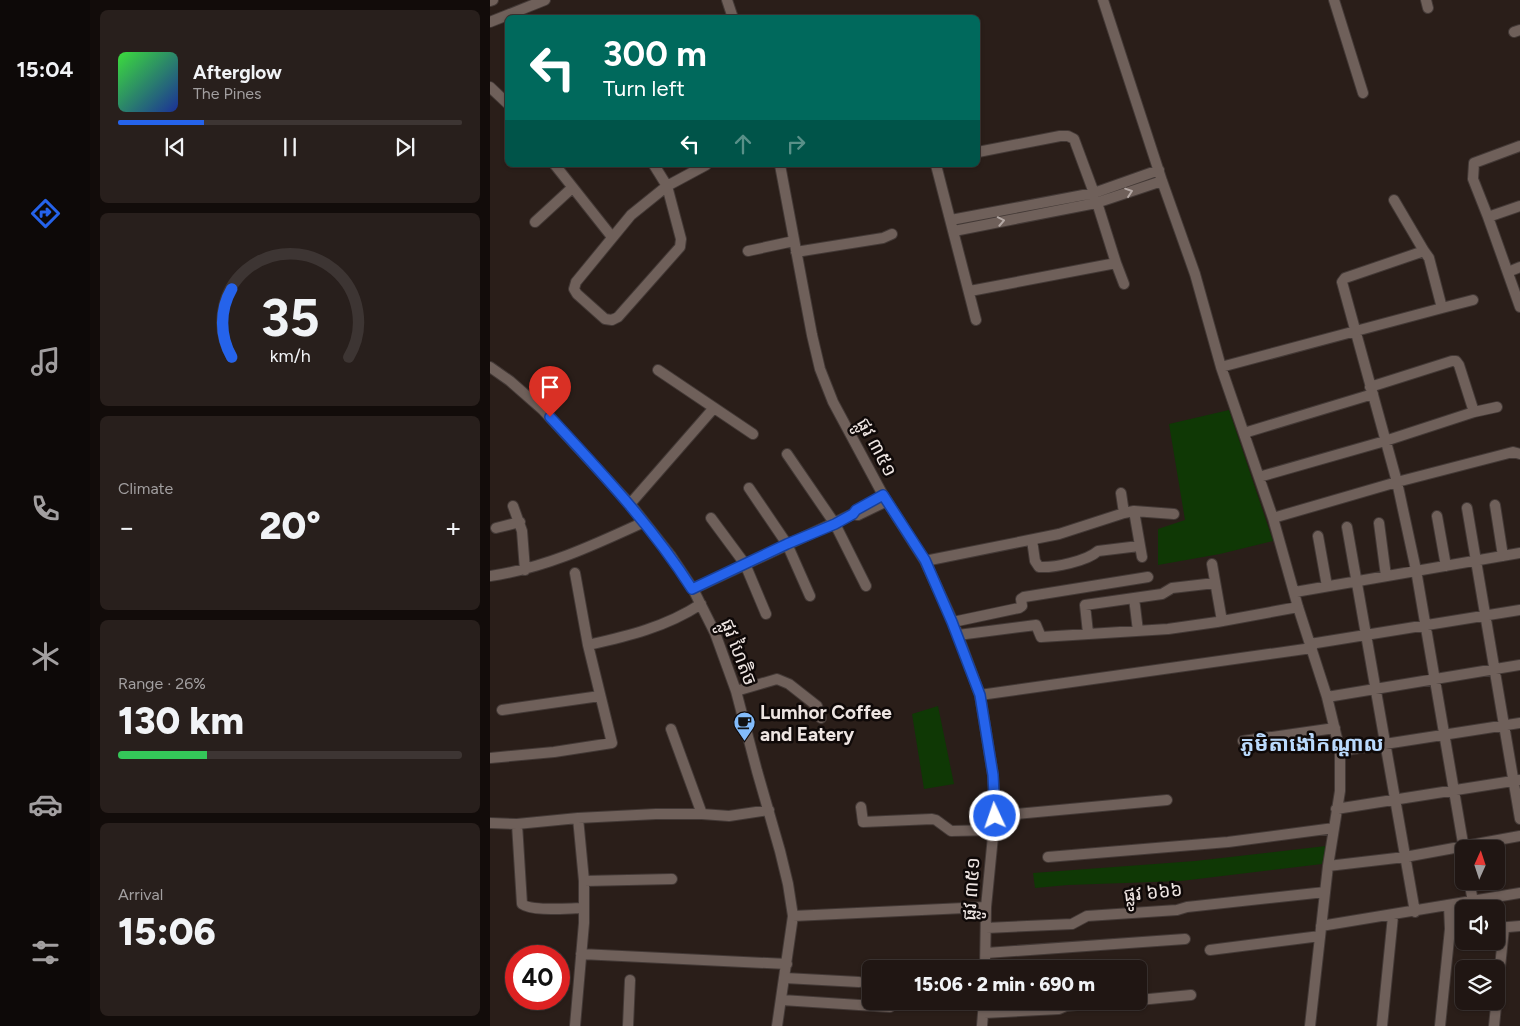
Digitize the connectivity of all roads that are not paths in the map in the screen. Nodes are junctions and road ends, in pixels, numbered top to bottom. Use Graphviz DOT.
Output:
graph roads {
  1 [pos="545,0"];
  2 [pos="729,0"];
  3 [pos="1334,0"];
  4 [pos="1106,1"];
  5 [pos="508,15"];
  6 [pos="732,15"];
  7 [pos="505,16"];
  8 [pos="490,22"];
  9 [pos="491,90"];
  10 [pos="1363,93"];
  11 [pos="505,102"];
  12 [pos="1520,146"];
  13 [pos="980,152"];
  14 [pos="556,167"];
  15 [pos="655,167"];
  16 [pos="702,167"];
  17 [pos="780,167"];
  18 [pos="937,167"];
  19 [pos="1159,170"];
  20 [pos="1162,181"];
  21 [pos="667,186"];
  22 [pos="572,188"];
  23 [pos="1095,198"];
  24 [pos="1394,200"];
  25 [pos="1520,206"];
  26 [pos="1488,217"];
  27 [pos="951,220"];
  28 [pos="534,222"];
  29 [pos="954,230"];
  30 [pos="892,234"];
  31 [pos="612,237"];
  32 [pos="794,241"];
  33 [pos="748,251"];
  34 [pos="1424,251"];
  35 [pos="796,252"];
  36 [pos="1116,263"];
  37 [pos="1520,267"];
  38 [pos="1508,272"];
  39 [pos="1124,284"];
  40 [pos="970,291"];
  41 [pos="1473,300"];
  42 [pos="1520,307"];
  43 [pos="1442,308"];
  44 [pos="976,320"];
  45 [pos="1357,332"];
  46 [pos="490,367"];
  47 [pos="1221,367"];
  48 [pos="658,370"];
  49 [pos="1371,391"];
  50 [pos="1497,407"];
  51 [pos="714,409"];
  52 [pos="1474,412"];
  53 [pos="1244,433"];
  54 [pos="753,434"];
  55 [pos="1385,441"];
  56 [pos="787,454"];
  57 [pos="1520,454"];
  58 [pos="1259,477"];
  59 [pos="1397,482"];
  60 [pos="749,488"];
  61 [pos="1121,493"];
  62 [pos="885,498"];
  63 [pos="630,504"];
  64 [pos="1495,505"];
  65 [pos="513,506"];
  66 [pos="1467,508"];
  67 [pos="1129,512"];
  68 [pos="1174,514"];
  69 [pos="1437,516"];
  70 [pos="711,518"];
  71 [pos="1273,518"];
  72 [pos="520,522"];
  73 [pos="644,522"];
  74 [pos="1379,523"];
  75 [pos="835,524"];
  76 [pos="1347,527"];
  77 [pos="496,528"];
  78 [pos="1318,536"];
  79 [pos="1032,540"];
  80 [pos="787,544"];
  81 [pos="1139,546"];
  82 [pos="1520,553"];
  83 [pos="1503,556"];
  84 [pos="1142,557"];
  85 [pos="925,560"];
  86 [pos="1476,560"];
  87 [pos="744,564"];
  88 [pos="1212,564"];
  89 [pos="1446,566"];
  90 [pos="525,570"];
  91 [pos="1416,570"];
  92 [pos="575,573"];
  93 [pos="490,576"];
  94 [pos="1386,576"];
  95 [pos="1148,577"];
  96 [pos="1356,581"];
  97 [pos="1216,583"];
  98 [pos="866,586"];
  99 [pos="1327,586"];
  100 [pos="692,589"];
  101 [pos="1295,592"];
  102 [pos="810,596"];
  103 [pos="1134,598"];
  104 [pos="701,604"];
  105 [pos="1298,607"];
  106 [pos="1520,610"];
  107 [pos="766,614"];
  108 [pos="1485,616"];
  109 [pos="1222,621"];
  110 [pos="952,622"];
  111 [pos="1426,625"];
  112 [pos="1138,631"];
  113 [pos="1088,633"];
  114 [pos="958,635"];
  115 [pos="1366,636"];
  116 [pos="588,645"];
  117 [pos="1311,646"];
  118 [pos="1520,665"];
  119 [pos="1494,670"];
  120 [pos="1436,679"];
  121 [pos="1376,690"];
  122 [pos="736,691"];
  123 [pos="980,695"];
  124 [pos="600,696"];
  125 [pos="1327,697"];
  126 [pos="502,710"];
  127 [pos="821,718"];
  128 [pos="1520,723"];
  129 [pos="1504,725"];
  130 [pos="1335,728"];
  131 [pos="671,729"];
  132 [pos="1446,734"];
  133 [pos="1243,741"];
  134 [pos="1385,744"];
  135 [pos="1340,751"];
  136 [pos="490,758"];
  137 [pos="1517,780"];
  138 [pos="1454,790"];
  139 [pos="1167,800"];
  140 [pos="1395,800"];
  141 [pos="862,807"];
  142 [pos="1336,809"];
  143 [pos="769,810"];
  144 [pos="702,814"];
  145 [pos="995,816"];
  146 [pos="578,818"];
  147 [pos="1520,819"];
  148 [pos="490,823"];
  149 [pos="516,824"];
  150 [pos="1334,828"];
  151 [pos="994,830"];
  152 [pos="1520,836"];
  153 [pos="1463,840"];
  154 [pos="1500,840"];
  155 [pos="1455,848"];
  156 [pos="1405,856"];
  157 [pos="1048,857"];
  158 [pos="1328,866"];
  159 [pos="672,879"];
  160 [pos="584,881"];
  161 [pos="1325,892"];
  162 [pos="1520,893"];
  163 [pos="1478,900"];
  164 [pos="1455,905"];
  165 [pos="1448,906"];
  166 [pos="986,907"];
  167 [pos="584,908"];
  168 [pos="1415,912"];
  169 [pos="793,916"];
  170 [pos="1393,916"];
  171 [pos="1520,926"];
  172 [pos="986,928"];
  173 [pos="1505,928"];
  174 [pos="1450,929"];
  175 [pos="1455,929"];
  176 [pos="1320,931"];
  177 [pos="1185,939"];
  178 [pos="1210,950"];
  179 [pos="1499,950"];
  180 [pos="986,953"];
  181 [pos="581,954"];
  182 [pos="986,960"];
  183 [pos="787,964"];
  184 [pos="785,978"];
  185 [pos="630,980"];
  186 [pos="859,982"];
  187 [pos="1191,996"];
  188 [pos="1147,999"];
  189 [pos="782,1000"];
  190 [pos="862,1005"];
  191 [pos="1040,1010"];
  192 [pos="984,1013"];
  193 [pos="575,1026"];
  194 [pos="628,1026"];
  195 [pos="777,1026"];
  196 [pos="982,1026"];
  197 [pos="1310,1026"];
  198 [pos="1382,1026"];
  199 [pos="1440,1026"];
  200 [pos="1494,1026"];
  1 -- 5 [label="street"];
  2 -- 6 [label="street"];
  3 -- 10 [label="street"];
  4 -- 19 [label="street"];
  7 -- 8 [label="street"];
  9 -- 11 [label="street"];
  12 -- 26 [label="street"];
  13 -- 23 [label="street"];
  14 -- 22 [label="street"];
  15 -- 21 [label="street"];
  16 -- 21 [label="street"];
  17 -- 32 [label="street, ផ្លូវ ៣៥១"];
  18 -- 27 [label="street"];
  19 -- 20 [label="street"];
  19 -- 23 [label="street"];
  23 -- 20 [label="street, one-way"];
  20 -- 47 [label="street"];
  21 -- 31 [label="street"];
  21 -- 31 [label="street"];
  22 -- 28 [label="street"];
  22 -- 31 [label="street"];
  23 -- 27 [label="street"];
  29 -- 23 [label="street, one-way"];
  23 -- 36 [label="street"];
  24 -- 34 [label="street"];
  25 -- 26 [label="street"];
  26 -- 38 [label="street"];
  27 -- 29 [label="street"];
  29 -- 40 [label="street"];
  30 -- 35 [label="street"];
  32 -- 33 [label="street"];
  32 -- 35 [label="street, ផ្លូវ ៣៥១"];
  34 -- 43 [label="street"];
  34 -- 45 [label="street"];
  35 -- 62 [label="street, ផ្លូវ ៣៥១"];
  36 -- 39 [label="street"];
  36 -- 40 [label="street"];
  37 -- 38 [label="street"];
  38 -- 42 [label="street"];
  40 -- 44 [label="street"];
  41 -- 43 [label="street"];
  43 -- 45 [label="street"];
  45 -- 47 [label="street"];
  45 -- 49 [label="street"];
  46 -- 63 [label="street, ផ្លូវ ហៃតិច"];
  47 -- 53 [label="street"];
  48 -- 51 [label="street"];
  49 -- 52 [label="street"];
  49 -- 53 [label="street"];
  49 -- 55 [label="street"];
  50 -- 52 [label="street"];
  51 -- 54 [label="street"];
  51 -- 63 [label="street"];
  52 -- 55 [label="street"];
  53 -- 58 [label="street"];
  55 -- 58 [label="street"];
  55 -- 59 [label="street"];
  56 -- 75 [label="street"];
  57 -- 59 [label="street"];
  58 -- 71 [label="street"];
  59 -- 71 [label="street"];
  59 -- 91 [label="street"];
  60 -- 80 [label="street"];
  61 -- 67 [label="street"];
  62 -- 75 [label="street"];
  62 -- 85 [label="street, ផ្លូវ ៣៥១"];
  63 -- 73 [label="street, ផ្លូវ ហៃតិច"];
  64 -- 83 [label="street"];
  65 -- 72 [label="street"];
  66 -- 86 [label="street"];
  67 -- 68 [label="street"];
  67 -- 79 [label="street"];
  67 -- 81 [label="street"];
  69 -- 89 [label="street"];
  70 -- 87 [label="street"];
  71 -- 101 [label="street"];
  72 -- 77 [label="street"];
  72 -- 90 [label="street"];
  73 -- 90 [label="street"];
  73 -- 100 [label="street, ផ្លូវ ហៃតិច"];
  74 -- 94 [label="street"];
  75 -- 80 [label="street"];
  75 -- 98 [label="street"];
  76 -- 96 [label="street"];
  78 -- 99 [label="street"];
  79 -- 81 [label="street"];
  79 -- 85 [label="street"];
  80 -- 87 [label="street"];
  80 -- 102 [label="street"];
  81 -- 84 [label="street"];
  82 -- 83 [label="street"];
  83 -- 86 [label="street"];
  85 -- 110 [label="street, ផ្លូវ ៣៥១"];
  86 -- 89 [label="street"];
  86 -- 108 [label="street"];
  87 -- 100 [label="street"];
  87 -- 107 [label="street"];
  88 -- 97 [label="street"];
  89 -- 91 [label="street"];
  90 -- 93 [label="street"];
  91 -- 94 [label="street"];
  91 -- 111 [label="street"];
  92 -- 116 [label="street"];
  94 -- 96 [label="street"];
  95 -- 110 [label="street"];
  96 -- 99 [label="street"];
  96 -- 115 [label="street"];
  97 -- 103 [label="street"];
  97 -- 109 [label="street"];
  99 -- 101 [label="street"];
  100 -- 104 [label="street, ផ្លូវ ហៃតិច"];
  101 -- 105 [label="street"];
  103 -- 112 [label="street"];
  103 -- 113 [label="street"];
  104 -- 116 [label="street"];
  104 -- 122 [label="street, ផ្លូវ ហៃតិច"];
  105 -- 109 [label="street"];
  105 -- 117 [label="street"];
  106 -- 108 [label="street"];
  108 -- 111 [label="street"];
  108 -- 119 [label="street"];
  109 -- 112 [label="street"];
  110 -- 114 [label="street, ផ្លូវ ៣៥១"];
  111 -- 115 [label="street"];
  111 -- 120 [label="street"];
  112 -- 113 [label="street"];
  113 -- 114 [label="street"];
  114 -- 123 [label="street, ផ្លូវ ៣៥១"];
  115 -- 117 [label="street"];
  115 -- 121 [label="street"];
  116 -- 124 [label="street"];
  117 -- 123 [label="street"];
  117 -- 125 [label="street"];
  118 -- 119 [label="street"];
  119 -- 120 [label="street"];
  119 -- 129 [label="street"];
  120 -- 121 [label="street"];
  120 -- 132 [label="street"];
  121 -- 125 [label="street"];
  121 -- 134 [label="street"];
  122 -- 127 [label="street"];
  122 -- 143 [label="street, ផ្លូវ ហៃតិច"];
  123 -- 145 [label="street, ផ្លូវ ៣៥១"];
  124 -- 126 [label="street"];
  124 -- 136 [label="street"];
  125 -- 130 [label="street"];
  128 -- 129 [label="street"];
  129 -- 132 [label="street"];
  129 -- 137 [label="street"];
  130 -- 133 [label="street"];
  130 -- 135 [label="street"];
  131 -- 144 [label="street"];
  132 -- 134 [label="street"];
  132 -- 138 [label="street"];
  134 -- 135 [label="street"];
  134 -- 140 [label="street"];
  135 -- 142 [label="street"];
  137 -- 138 [label="street"];
  137 -- 147 [label="street"];
  138 -- 140 [label="street"];
  138 -- 153 [label="street"];
  139 -- 145 [label="street"];
  140 -- 142 [label="street"];
  140 -- 156 [label="street"];
  141 -- 151 [label="street"];
  142 -- 150 [label="street"];
  143 -- 144 [label="street"];
  143 -- 169 [label="street, ផ្លូវ ហៃតិច"];
  144 -- 146 [label="street"];
  145 -- 151 [label="street, ផ្លូវ ៣៥១"];
  146 -- 149 [label="street"];
  146 -- 160 [label="street"];
  148 -- 149 [label="street"];
  149 -- 167 [label="street"];
  150 -- 157 [label="street"];
  150 -- 158 [label="street"];
  151 -- 166 [label="street, ផ្លូវ ៣៥១"];
  152 -- 154 [label="street"];
  155 -- 156 [label="street"];
  156 -- 158 [label="street"];
  156 -- 168 [label="street"];
  158 -- 161 [label="street"];
  159 -- 160 [label="street"];
  160 -- 167 [label="street"];
  161 -- 172 [label="street, ផ្លូវ ៦៦៦"];
  161 -- 176 [label="street"];
  162 -- 163 [label="street"];
  164 -- 165 [label="street"];
  165 -- 168 [label="street"];
  165 -- 174 [label="street"];
  166 -- 169 [label="street"];
  166 -- 172 [label="street, ផ្លូវ ៣៥១"];
  167 -- 181 [label="street"];
  168 -- 170 [label="street"];
  169 -- 183 [label="street, ផ្លូវ ហៃតិច"];
  170 -- 176 [label="street"];
  170 -- 198 [label="street"];
  171 -- 173 [label="street"];
  172 -- 180 [label="street, ផ្លូវ ៣៥១"];
  174 -- 175 [label="street"];
  174 -- 199 [label="street"];
  176 -- 178 [label="street"];
  176 -- 197 [label="street"];
  177 -- 180 [label="street"];
  179 -- 200 [label="street"];
  180 -- 182 [label="street, ផ្លូវ ៣៥១"];
  181 -- 183 [label="street"];
  181 -- 193 [label="street"];
  183 -- 184 [label="street, ផ្លូវ ហៃតិច"];
  184 -- 186 [label="street"];
  184 -- 189 [label="street, ផ្លូវ ហៃតិច"];
  185 -- 194 [label="street"];
  187 -- 188 [label="street"];
  189 -- 190 [label="street"];
  189 -- 195 [label="street, ផ្លូវ ហៃតិច"];
  191 -- 192 [label="street"];
  192 -- 196 [label="street"];
}
